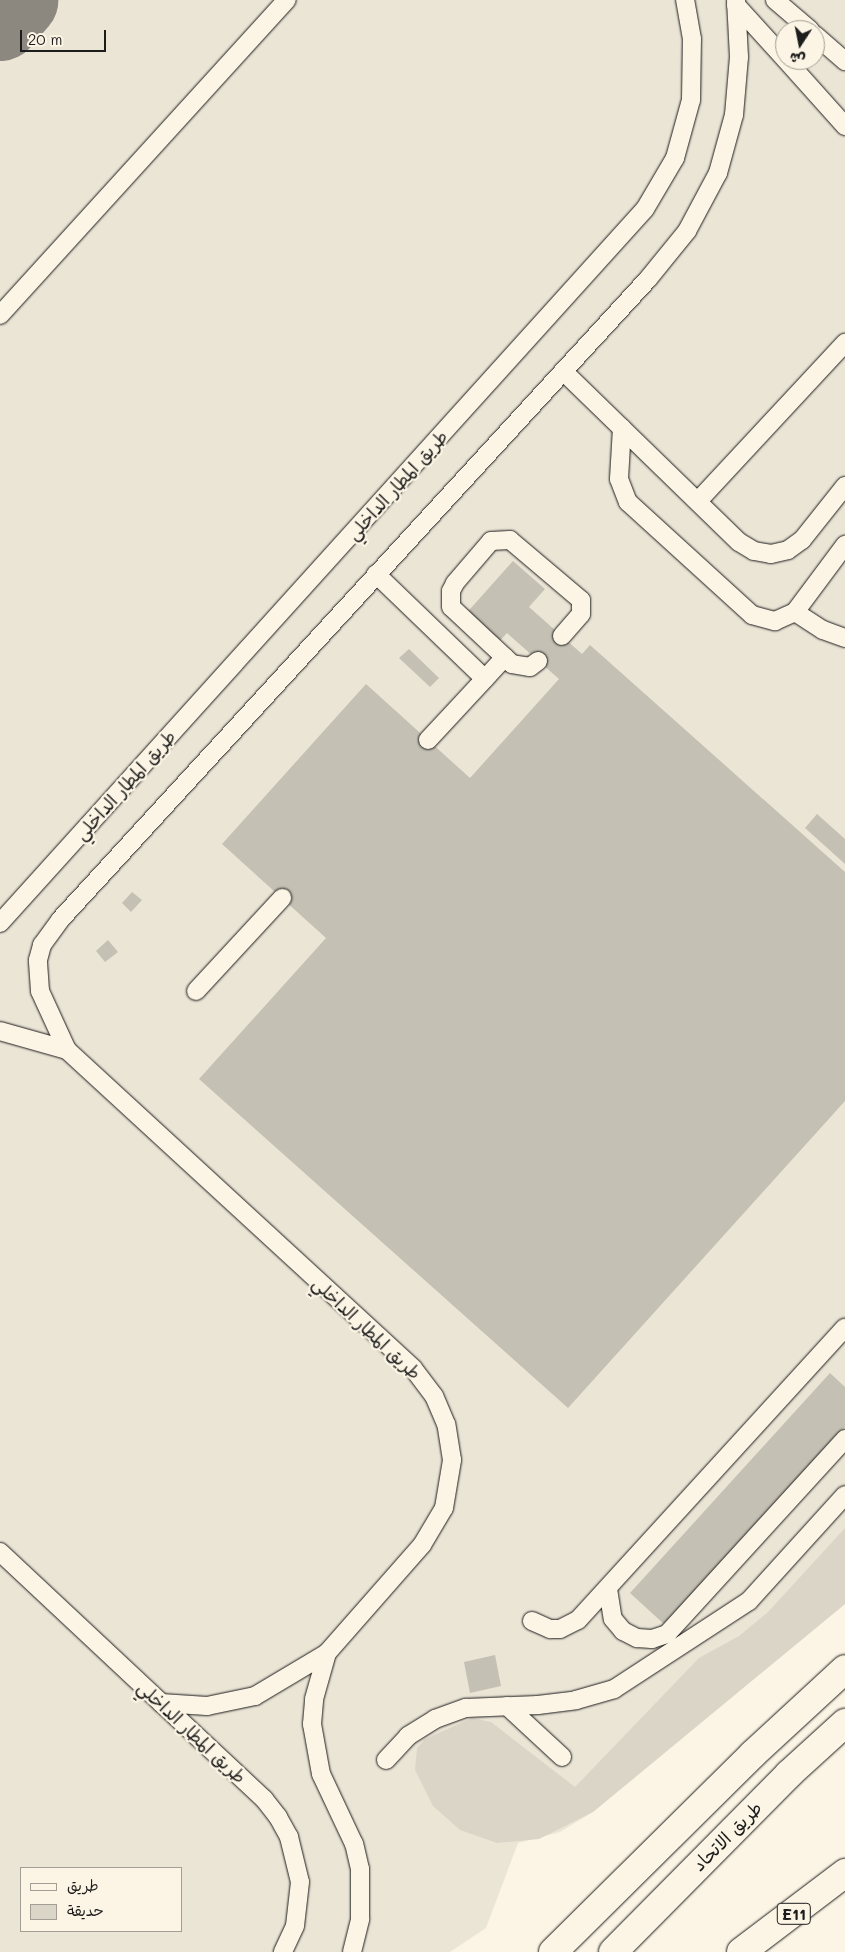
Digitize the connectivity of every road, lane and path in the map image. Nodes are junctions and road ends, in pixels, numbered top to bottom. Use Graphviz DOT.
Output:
graph roads {
  1 [pos="287,0"];
  2 [pos="685,0"];
  3 [pos="775,0"];
  4 [pos="736,3"];
  5 [pos="798,20"];
  6 [pos="825,44"];
  7 [pos="775,48"];
  8 [pos="845,61"];
  9 [pos="794,70"];
  10 [pos="845,126"];
  11 [pos="0,315"];
  12 [pos="845,343"];
  13 [pos="563,371"];
  14 [pos="622,428"];
  15 [pos="845,486"];
  16 [pos="698,502"];
  17 [pos="845,545"];
  18 [pos="376,574"];
  19 [pos="795,612"];
  20 [pos="562,636"];
  21 [pos="845,638"];
  22 [pos="505,658"];
  23 [pos="538,661"];
  24 [pos="485,679"];
  25 [pos="428,740"];
  26 [pos="282,898"];
  27 [pos="0,923"];
  28 [pos="196,991"];
  29 [pos="0,1031"];
  30 [pos="67,1050"];
  31 [pos="845,1328"];
  32 [pos="845,1439"];
  33 [pos="845,1494"];
  34 [pos="0,1552"];
  35 [pos="608,1589"];
  36 [pos="532,1621"];
  37 [pos="327,1653"];
  38 [pos="845,1669"];
  39 [pos="161,1703"];
  40 [pos="507,1706"];
  41 [pos="845,1723"];
  42 [pos="562,1757"];
  43 [pos="386,1760"];
  44 [pos="845,1874"];
  45 [pos="283,1952"];
  46 [pos="352,1952"];
  47 [pos="553,1952"];
  48 [pos="613,1952"];
  49 [pos="741,1952"];
  1 -- 11 [label="lane"];
  2 -- 27 [label="lane, طريق المطار الداخلي"];
  3 -- 5 [label="lane"];
  4 -- 7 [label="lane"];
  4 -- 13 [label="lane"];
  6 -- 8 [label="lane"];
  9 -- 10 [label="lane"];
  12 -- 16 [label="lane"];
  13 -- 14 [label="lane"];
  13 -- 18 [label="lane"];
  14 -- 16 [label="lane"];
  14 -- 19 [label="lane"];
  15 -- 16 [label="lane"];
  17 -- 19 [label="lane"];
  18 -- 24 [label="lane"];
  18 -- 30 [label="lane"];
  19 -- 21 [label="lane"];
  20 -- 22 [label="lane"];
  22 -- 23 [label="lane"];
  22 -- 24 [label="lane"];
  24 -- 25 [label="lane"];
  26 -- 28 [label="lane"];
  29 -- 30 [label="lane"];
  30 -- 37 [label="lane, طريق المطار الداخلي"];
  31 -- 35 [label="lane"];
  32 -- 35 [label="lane"];
  33 -- 40 [label="lane"];
  34 -- 39 [label="lane, طريق المطار الداخلي"];
  35 -- 36 [label="lane"];
  37 -- 39 [label="lane"];
  37 -- 46 [label="lane, طريق المطار الداخلي"];
  38 -- 47 [label="main road"];
  39 -- 45 [label="lane, طريق المطار الداخلي"];
  40 -- 42 [label="lane"];
  40 -- 43 [label="lane"];
  41 -- 48 [label="main road, طريق الاتحاد"];
  44 -- 49 [label="main road, E11"];
}
